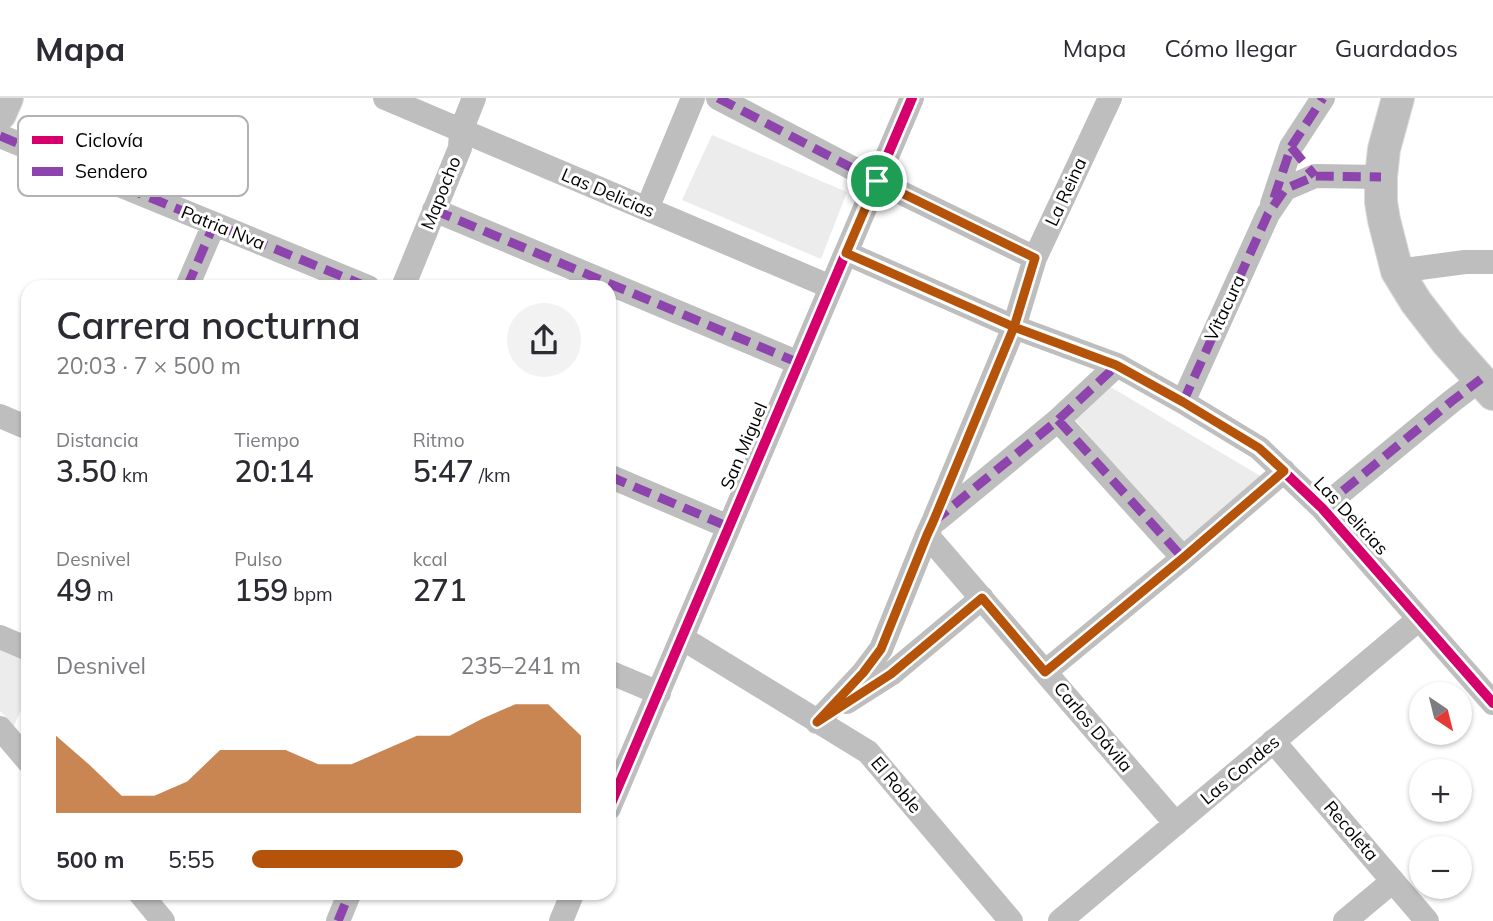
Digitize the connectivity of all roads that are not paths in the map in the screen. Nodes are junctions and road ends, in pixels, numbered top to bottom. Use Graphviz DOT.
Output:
graph roads {
  1 [pos="7,98"];
  2 [pos="385,98"];
  3 [pos="474,98"];
  4 [pos="693,98"];
  5 [pos="718,98"];
  6 [pos="912,98"];
  7 [pos="1110,98"];
  8 [pos="1323,98"];
  9 [pos="1398,98"];
  10 [pos="0,114"];
  11 [pos="461,131"];
  12 [pos="0,136"];
  13 [pos="18,143"];
  14 [pos="1291,147"];
  15 [pos="1315,176"];
  16 [pos="1381,177"];
  17 [pos="877,181"];
  18 [pos="146,196"];
  19 [pos="647,209"];
  20 [pos="434,210"];
  21 [pos="1268,214"];
  22 [pos="214,224"];
  23 [pos="846,253"];
  24 [pos="1035,258"];
  25 [pos="1493,262"];
  26 [pos="1397,271"];
  27 [pos="190,280"];
  28 [pos="351,280"];
  29 [pos="406,280"];
  30 [pos="601,280"];
  31 [pos="616,286"];
  32 [pos="831,287"];
  33 [pos="1014,327"];
  34 [pos="799,363"];
  35 [pos="1116,365"];
  36 [pos="1489,386"];
  37 [pos="1183,402"];
  38 [pos="0,416"];
  39 [pos="1058,420"];
  40 [pos="21,425"];
  41 [pos="1284,471"];
  42 [pos="616,479"];
  43 [pos="1322,508"];
  44 [pos="729,527"];
  45 [pos="930,528"];
  46 [pos="1183,558"];
  47 [pos="982,598"];
  48 [pos="1419,619"];
  49 [pos="0,637"];
  50 [pos="682,638"];
  51 [pos="21,646"];
  52 [pos="1045,672"];
  53 [pos="616,675"];
  54 [pos="659,692"];
  55 [pos="1493,703"];
  56 [pos="817,722"];
  57 [pos="0,728"];
  58 [pos="1273,741"];
  59 [pos="21,753"];
  60 [pos="616,792"];
  61 [pos="1175,824"];
  62 [pos="1393,881"];
  63 [pos="347,900"];
  64 [pos="570,900"];
  65 [pos="338,921"];
  66 [pos="561,921"];
  67 [pos="1011,921"];
  68 [pos="1060,921"];
  69 [pos="1345,921"];
  70 [pos="1427,921"];
  1 -- 10 [label="main road"];
  2 -- 11 [label="street, Las Delicias"];
  3 -- 11 [label="street, Mapocho"];
  4 -- 19 [label="street"];
  5 -- 17 [label="street"];
  6 -- 17 [label="street, San Miguel"];
  7 -- 24 [label="street, La Reina"];
  8 -- 14 [label="street, Vitacura"];
  9 -- 16 [label="main road"];
  11 -- 19 [label="street, Las Delicias"];
  11 -- 20 [label="street, Mapocho"];
  12 -- 13 [label="street, Patria Nva"];
  14 -- 15 [label="street"];
  14 -- 21 [label="street, Vitacura"];
  15 -- 16 [label="street, Vitacura"];
  15 -- 21 [label="street, Vitacura"];
  16 -- 26 [label="main road"];
  17 -- 23 [label="street, San Miguel"];
  17 -- 24 [label="street"];
  18 -- 22 [label="street, Patria Nva"];
  19 -- 32 [label="street, Las Delicias"];
  20 -- 29 [label="street, Mapocho"];
  20 -- 30 [label="street"];
  21 -- 37 [label="street, Vitacura"];
  22 -- 27 [label="street"];
  22 -- 28 [label="street, Patria Nva"];
  23 -- 32 [label="street, San Miguel"];
  23 -- 33 [label="street, Las Delicias"];
  24 -- 33 [label="street, La Reina"];
  25 -- 26 [label="street"];
  26 -- 36 [label="main road"];
  31 -- 34 [label="street"];
  32 -- 34 [label="street, San Miguel"];
  33 -- 35 [label="street, Las Delicias"];
  33 -- 45 [label="street, La Reina"];
  34 -- 44 [label="street, San Miguel"];
  35 -- 37 [label="street, Las Delicias"];
  35 -- 39 [label="street, La Reina"];
  36 -- 43 [label="street"];
  37 -- 41 [label="street, Las Delicias"];
  38 -- 40 [label="street"];
  39 -- 45 [label="street, La Reina"];
  39 -- 46 [label="street"];
  41 -- 43 [label="street, Las Delicias"];
  41 -- 46 [label="street"];
  42 -- 44 [label="street"];
  43 -- 48 [label="street, Las Delicias"];
  44 -- 50 [label="street, San Miguel"];
  45 -- 47 [label="street, Carlos Dávila"];
  45 -- 56 [label="street, La Reina"];
  46 -- 52 [label="street"];
  47 -- 52 [label="street, Carlos Dávila"];
  47 -- 56 [label="street"];
  48 -- 55 [label="street, Las Delicias"];
  48 -- 58 [label="street, Las Condes"];
  49 -- 51 [label="street"];
  50 -- 54 [label="street, San Miguel"];
  50 -- 56 [label="street, El Roble"];
  52 -- 61 [label="street, Carlos Dávila"];
  53 -- 54 [label="street"];
  54 -- 60 [label="street, San Miguel"];
  56 -- 67 [label="street, El Roble"];
  57 -- 59 [label="street"];
  58 -- 61 [label="street, Las Condes"];
  58 -- 62 [label="street, Recoleta"];
  61 -- 68 [label="street, Las Condes"];
  62 -- 69 [label="street"];
  62 -- 70 [label="street, Recoleta"];
  63 -- 65 [label="street"];
  64 -- 66 [label="street"];
}
